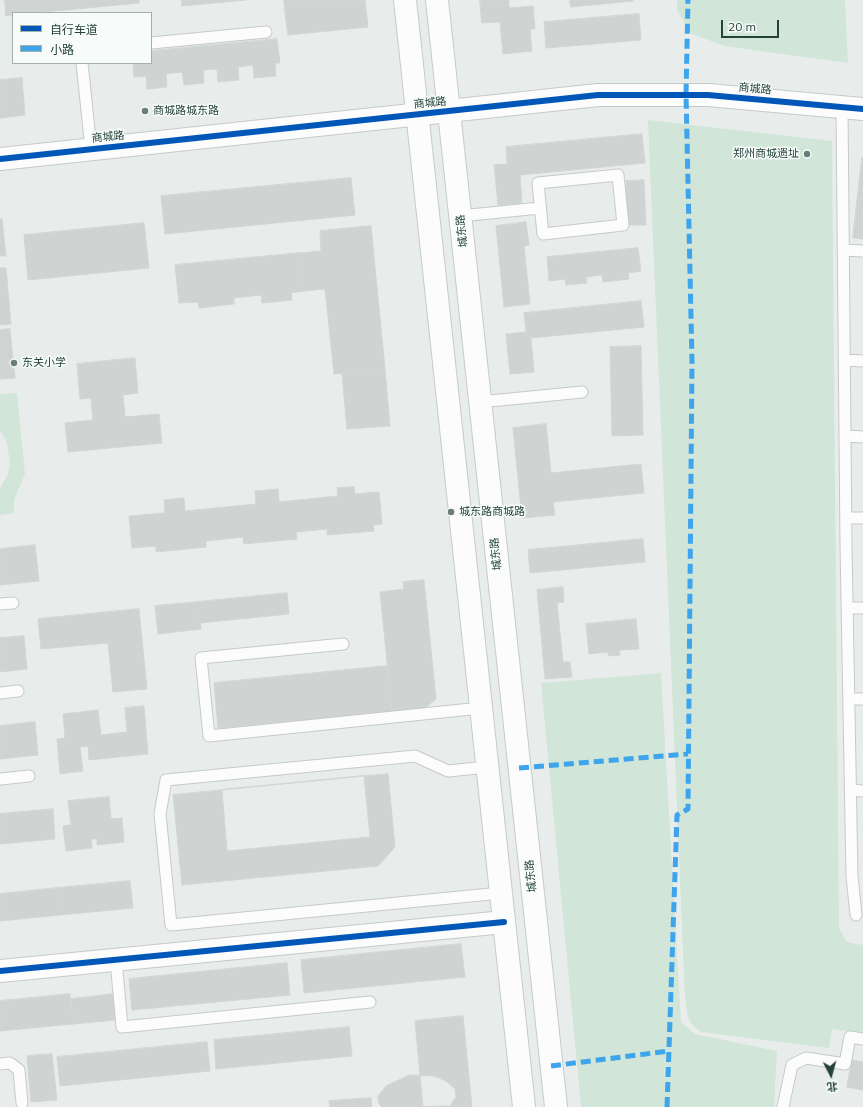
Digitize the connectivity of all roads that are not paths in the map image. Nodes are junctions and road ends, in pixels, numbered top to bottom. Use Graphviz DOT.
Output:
graph roads {
  1 [pos="405,0"];
  2 [pos="437,0"];
  3 [pos="266,32"];
  4 [pos="152,43"];
  5 [pos="82,64"];
  6 [pos="842,108"];
  7 [pos="863,110"];
  8 [pos="449,111"];
  9 [pos="417,114"];
  10 [pos="91,149"];
  11 [pos="0,159"];
  12 [pos="540,208"];
  13 [pos="460,216"];
  14 [pos="844,250"];
  15 [pos="863,251"];
  16 [pos="845,360"];
  17 [pos="863,361"];
  18 [pos="582,392"];
  19 [pos="480,402"];
  20 [pos="845,436"];
  21 [pos="863,437"];
  22 [pos="846,518"];
  23 [pos="863,518"];
  24 [pos="13,603"];
  25 [pos="0,604"];
  26 [pos="847,608"];
  27 [pos="863,608"];
  28 [pos="343,644"];
  29 [pos="18,691"];
  30 [pos="0,693"];
  31 [pos="849,699"];
  32 [pos="863,699"];
  33 [pos="481,708"];
  34 [pos="487,767"];
  35 [pos="29,776"];
  36 [pos="0,779"];
  37 [pos="850,790"];
  38 [pos="863,790"];
  39 [pos="852,860"];
  40 [pos="863,860"];
  41 [pos="500,893"];
  42 [pos="856,915"];
  43 [pos="504,922"];
  44 [pos="116,960"];
  45 [pos="0,971"];
  46 [pos="370,1002"];
  47 [pos="863,1039"];
  48 [pos="0,1064"];
  49 [pos="22,1103"];
  50 [pos="524,1107"];
  51 [pos="556,1107"];
  52 [pos="783,1107"];
  1 -- 9 [label="main road"];
  2 -- 8 [label="main road, 城东路"];
  3 -- 4 [label="lane"];
  5 -- 10 [label="lane"];
  6 -- 7 [label="main road, 商城路"];
  6 -- 8 [label="main road, 商城路"];
  6 -- 14 [label="lane"];
  8 -- 9 [label="main road, 商城路"];
  8 -- 13 [label="main road, 城东路"];
  9 -- 10 [label="main road, 商城路"];
  9 -- 33 [label="main road"];
  10 -- 11 [label="main road, 商城路"];
  12 -- 12 [label="lane"];
  12 -- 13 [label="lane"];
  13 -- 19 [label="main road, 城东路"];
  14 -- 15 [label="lane"];
  14 -- 16 [label="lane"];
  16 -- 17 [label="lane"];
  16 -- 20 [label="lane"];
  18 -- 19 [label="lane"];
  19 -- 51 [label="main road, 城东路"];
  20 -- 21 [label="lane"];
  20 -- 22 [label="lane"];
  22 -- 23 [label="lane"];
  22 -- 26 [label="lane"];
  24 -- 25 [label="lane"];
  26 -- 27 [label="lane"];
  26 -- 31 [label="lane"];
  28 -- 33 [label="lane"];
  29 -- 30 [label="lane"];
  31 -- 32 [label="lane"];
  31 -- 37 [label="lane"];
  33 -- 34 [label="main road"];
  34 -- 41 [label="main road"];
  34 -- 41 [label="lane"];
  35 -- 36 [label="lane"];
  37 -- 38 [label="lane"];
  37 -- 39 [label="lane"];
  39 -- 40 [label="lane"];
  39 -- 42 [label="lane"];
  41 -- 43 [label="main road"];
  43 -- 44 [label="main road"];
  43 -- 50 [label="main road"];
  44 -- 45 [label="main road"];
  44 -- 46 [label="lane"];
  47 -- 52 [label="lane"];
  48 -- 49 [label="lane"];
}
